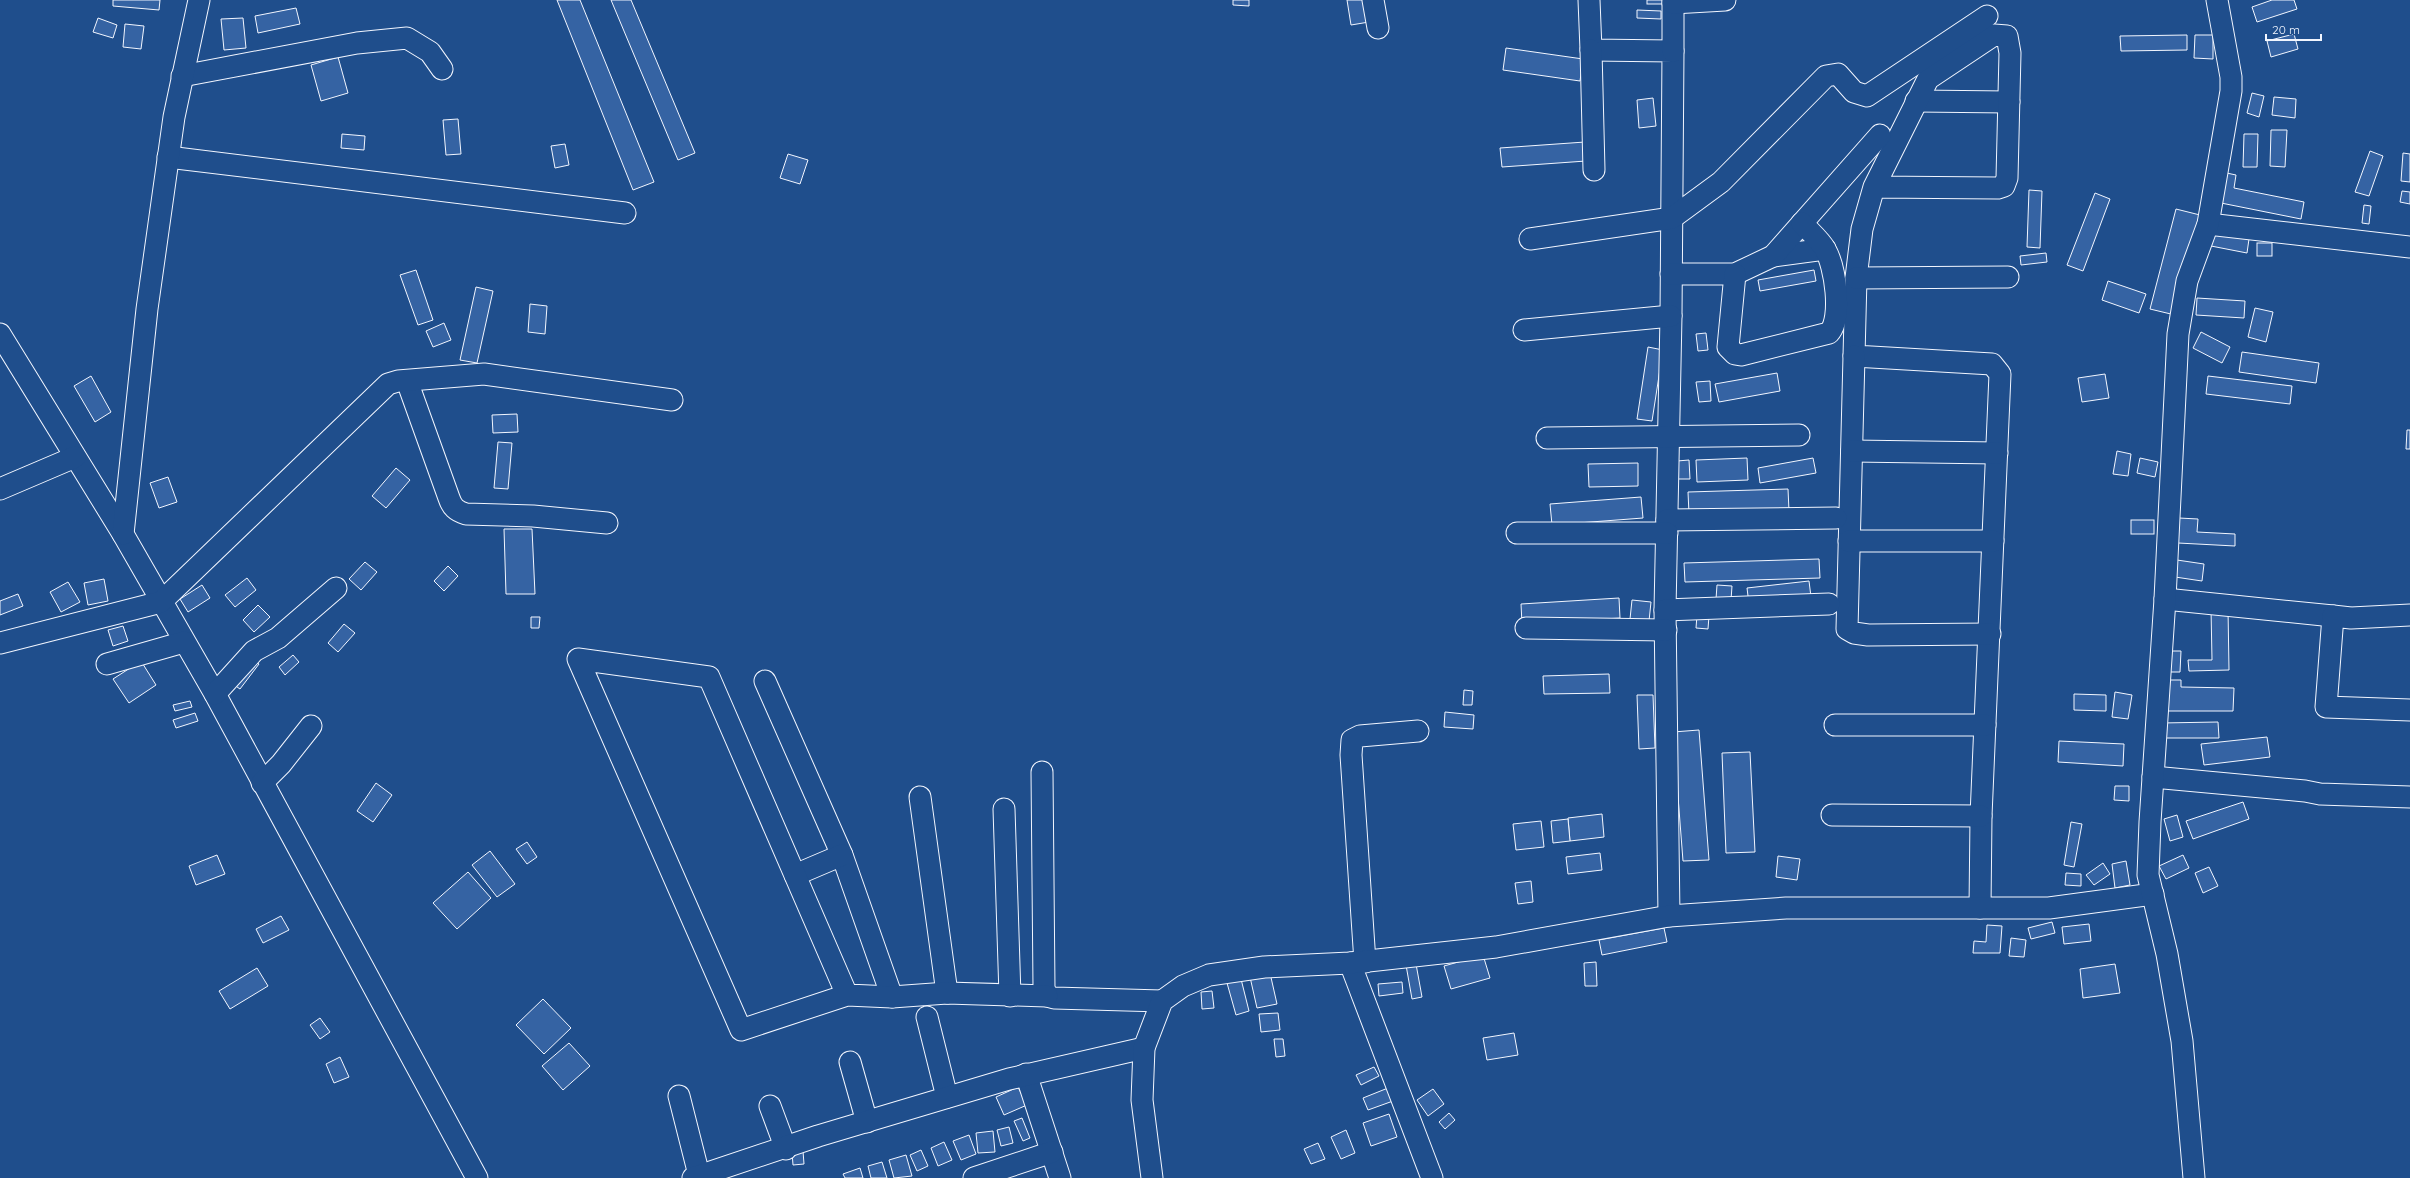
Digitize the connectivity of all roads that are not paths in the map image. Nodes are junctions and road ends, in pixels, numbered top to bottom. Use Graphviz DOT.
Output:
graph roads {
  1 [pos="199,0"];
  2 [pos="1373,0"];
  3 [pos="1589,0"];
  4 [pos="1725,0"];
  5 [pos="2217,0"];
  6 [pos="1673,1"];
  7 [pos="1987,16"];
  8 [pos="1378,28"];
  9 [pos="1591,50"];
  10 [pos="1673,51"];
  11 [pos="442,69"];
  12 [pos="182,76"];
  13 [pos="1916,101"];
  14 [pos="2008,102"];
  15 [pos="1880,135"];
  16 [pos="168,157"];
  17 [pos="1594,170"];
  18 [pos="1874,187"];
  19 [pos="625,213"];
  20 [pos="1672,218"];
  21 [pos="1802,223"];
  22 [pos="2208,224"];
  23 [pos="1530,239"];
  24 [pos="2410,247"];
  25 [pos="1825,249"];
  26 [pos="1773,256"];
  27 [pos="1671,274"];
  28 [pos="1735,274"];
  29 [pos="2008,277"];
  30 [pos="1856,278"];
  31 [pos="1671,316"];
  32 [pos="1524,330"];
  33 [pos="0,334"];
  34 [pos="1854,356"];
  35 [pos="408,380"];
  36 [pos="672,400"];
  37 [pos="1799,435"];
  38 [pos="1669,437"];
  39 [pos="1547,438"];
  40 [pos="1852,451"];
  41 [pos="1997,453"];
  42 [pos="75,457"];
  43 [pos="0,489"];
  44 [pos="1836,518"];
  45 [pos="607,523"];
  46 [pos="1667,526"];
  47 [pos="1517,533"];
  48 [pos="123,534"];
  49 [pos="1849,541"];
  50 [pos="1994,541"];
  51 [pos="336,588"];
  52 [pos="2165,599"];
  53 [pos="161,602"];
  54 [pos="1830,604"];
  55 [pos="2410,614"];
  56 [pos="2333,616"];
  57 [pos="1665,620"];
  58 [pos="1526,628"];
  59 [pos="1990,634"];
  60 [pos="184,642"];
  61 [pos="0,643"];
  62 [pos="106,664"];
  63 [pos="764,681"];
  64 [pos="215,694"];
  65 [pos="2408,710"];
  66 [pos="1836,725"];
  67 [pos="1985,725"];
  68 [pos="311,726"];
  69 [pos="1418,731"];
  70 [pos="1042,772"];
  71 [pos="2153,777"];
  72 [pos="262,783"];
  73 [pos="920,797"];
  74 [pos="2402,797"];
  75 [pos="1004,809"];
  76 [pos="1832,815"];
  77 [pos="1980,816"];
  78 [pos="842,856"];
  79 [pos="795,875"];
  80 [pos="2153,894"];
  81 [pos="1980,908"];
  82 [pos="1669,916"];
  83 [pos="1357,963"];
  84 [pos="946,993"];
  85 [pos="847,995"];
  86 [pos="892,996"];
  87 [pos="1010,996"];
  88 [pos="1046,996"];
  89 [pos="1162,1001"];
  90 [pos="927,1017"];
  91 [pos="1144,1048"];
  92 [pos="850,1062"];
  93 [pos="1026,1074"];
  94 [pos="679,1096"];
  95 [pos="947,1097"];
  96 [pos="770,1106"];
  97 [pos="867,1122"];
  98 [pos="786,1149"];
  99 [pos="1052,1152"];
  100 [pos="696,1177"];
  101 [pos="477,1178"];
  102 [pos="974,1178"];
  103 [pos="1060,1178"];
  104 [pos="1152,1178"];
  105 [pos="1432,1178"];
  106 [pos="2194,1178"];
  1 -- 12 [label="street"];
  2 -- 8 [label="street"];
  3 -- 9 [label="street"];
  4 -- 6 [label="street"];
  5 -- 22 [label="street"];
  6 -- 10 [label="street"];
  7 -- 20 [label="street"];
  9 -- 10 [label="street"];
  9 -- 17 [label="street"];
  10 -- 20 [label="street"];
  11 -- 12 [label="street"];
  12 -- 16 [label="street"];
  13 -- 14 [label="street"];
  13 -- 14 [label="street"];
  13 -- 18 [label="street"];
  14 -- 18 [label="street"];
  15 -- 21 [label="street"];
  16 -- 19 [label="street"];
  16 -- 48 [label="street"];
  18 -- 30 [label="street"];
  20 -- 23 [label="street"];
  20 -- 27 [label="street"];
  21 -- 25 [label="street"];
  21 -- 26 [label="street"];
  22 -- 24 [label="street"];
  22 -- 52 [label="street"];
  25 -- 26 [label="street"];
  25 -- 28 [label="street"];
  26 -- 28 [label="street"];
  27 -- 28 [label="street"];
  27 -- 31 [label="street"];
  29 -- 30 [label="street"];
  30 -- 34 [label="street"];
  31 -- 32 [label="street"];
  31 -- 38 [label="street"];
  33 -- 42 [label="street"];
  34 -- 40 [label="street"];
  34 -- 41 [label="street"];
  35 -- 36 [label="street"];
  35 -- 45 [label="street"];
  35 -- 53 [label="street"];
  37 -- 38 [label="street"];
  38 -- 39 [label="street"];
  38 -- 46 [label="street"];
  40 -- 41 [label="street"];
  40 -- 49 [label="street"];
  41 -- 50 [label="street"];
  42 -- 43 [label="street"];
  42 -- 48 [label="street"];
  44 -- 46 [label="street"];
  46 -- 47 [label="street"];
  46 -- 57 [label="street"];
  48 -- 53 [label="street"];
  49 -- 50 [label="street"];
  49 -- 59 [label="street"];
  50 -- 59 [label="street"];
  51 -- 64 [label="street"];
  52 -- 56 [label="street"];
  52 -- 71 [label="street"];
  53 -- 60 [label="street"];
  53 -- 61 [label="street"];
  54 -- 57 [label="street"];
  55 -- 56 [label="street"];
  56 -- 65 [label="street"];
  57 -- 58 [label="street"];
  57 -- 82 [label="street"];
  59 -- 67 [label="street"];
  60 -- 62 [label="street"];
  60 -- 64 [label="street"];
  63 -- 78 [label="street"];
  64 -- 72 [label="street"];
  66 -- 67 [label="street"];
  67 -- 77 [label="street"];
  68 -- 72 [label="street"];
  69 -- 83 [label="street"];
  70 -- 88 [label="street"];
  71 -- 74 [label="street"];
  71 -- 80 [label="street"];
  72 -- 101 [label="street"];
  73 -- 84 [label="street"];
  75 -- 87 [label="street"];
  76 -- 77 [label="street"];
  77 -- 81 [label="street"];
  78 -- 79 [label="street"];
  78 -- 86 [label="street"];
  79 -- 85 [label="street"];
  79 -- 85 [label="street"];
  80 -- 81 [label="street"];
  80 -- 106 [label="street"];
  81 -- 82 [label="street"];
  82 -- 83 [label="street"];
  83 -- 89 [label="street"];
  83 -- 105 [label="street"];
  84 -- 86 [label="street"];
  84 -- 87 [label="street"];
  85 -- 86 [label="street"];
  87 -- 88 [label="street"];
  88 -- 89 [label="street"];
  89 -- 91 [label="street"];
  90 -- 95 [label="street"];
  91 -- 93 [label="street"];
  91 -- 104 [label="street"];
  92 -- 97 [label="street"];
  93 -- 95 [label="street"];
  93 -- 99 [label="street"];
  94 -- 100 [label="street"];
  95 -- 97 [label="street"];
  96 -- 98 [label="street"];
  97 -- 98 [label="street"];
  98 -- 100 [label="street"];
  99 -- 102 [label="street"];
  99 -- 103 [label="street"];
}
